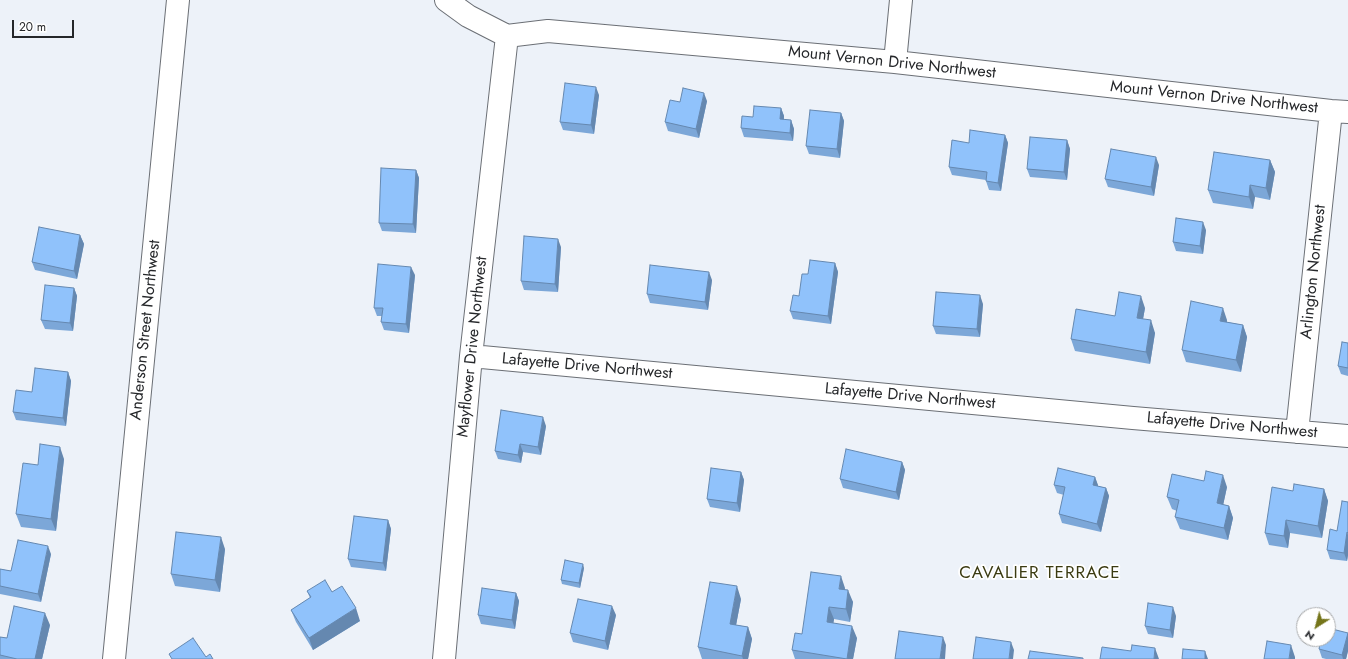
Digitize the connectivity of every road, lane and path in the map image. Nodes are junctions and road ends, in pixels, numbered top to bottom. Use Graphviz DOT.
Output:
graph roads {
  1 [pos="178,0"];
  2 [pos="446,0"];
  3 [pos="901,0"];
  4 [pos="507,36"];
  5 [pos="895,62"];
  6 [pos="1340,111"];
  7 [pos="471,356"];
  8 [pos="1297,432"];
  9 [pos="1348,436"];
  10 [pos="114,659"];
  11 [pos="444,659"];
  1 -- 10 [label="street, Anderson Street Northwest"];
  2 -- 4 [label="street"];
  3 -- 5 [label="street"];
  4 -- 5 [label="street, Mount Vernon Drive Northwest"];
  4 -- 7 [label="street, Mayflower Drive Northwest"];
  5 -- 6 [label="street, Mount Vernon Drive Northwest"];
  6 -- 8 [label="street, Arlington Northwest"];
  7 -- 8 [label="street, Lafayette Drive Northwest"];
  7 -- 11 [label="street, Mayflower Drive Northwest"];
  8 -- 9 [label="street, Lafayette Drive Northwest"];
}
